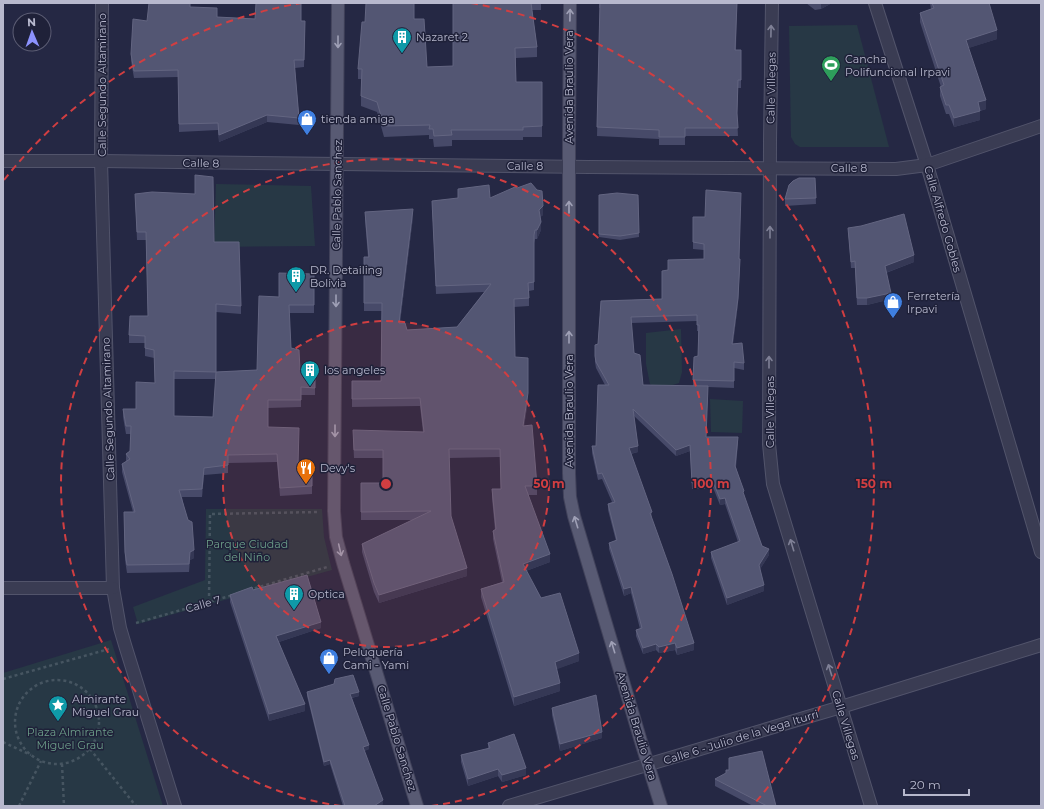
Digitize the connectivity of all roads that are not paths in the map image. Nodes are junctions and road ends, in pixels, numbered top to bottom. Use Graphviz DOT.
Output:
graph roads {
  1 [pos="102,3"];
  2 [pos="338,3"];
  3 [pos="570,3"];
  4 [pos="772,3"];
  5 [pos="875,3"];
  6 [pos="1041,126"];
  7 [pos="3,161"];
  8 [pos="101,161"];
  9 [pos="337,164"];
  10 [pos="927,165"];
  11 [pos="569,166"];
  12 [pos="770,168"];
  13 [pos="1041,552"];
  14 [pos="3,588"];
  15 [pos="113,588"];
  16 [pos="1041,645"];
  17 [pos="841,707"];
  18 [pos="648,765"];
  19 [pos="175,806"];
  20 [pos="417,806"];
  21 [pos="509,806"];
  22 [pos="661,806"];
  23 [pos="871,806"];
  1 -- 8 [label="street, Calle Segundo Altamirano"];
  2 -- 9 [label="main road, Calle Pablo Sanchez, one-way"];
  11 -- 3 [label="main road, Avenida Braulio Vera, one-way"];
  12 -- 4 [label="street, Calle Villegas, one-way"];
  5 -- 10 [label="street, Calle Alfredo Gobles"];
  6 -- 10 [label="street, Calle 8"];
  7 -- 8 [label="street, Calle 8"];
  8 -- 9 [label="street, Calle 8"];
  8 -- 15 [label="street, Calle Segundo Altamirano"];
  9 -- 11 [label="street, Calle 8"];
  9 -- 20 [label="main road, Calle Pablo Sanchez, one-way"];
  10 -- 12 [label="street, Calle 8"];
  10 -- 13 [label="street, Calle Alfredo Gobles"];
  11 -- 12 [label="street, Calle 8"];
  18 -- 11 [label="main road, Avenida Braulio Vera, one-way"];
  17 -- 12 [label="street, Calle Villegas, one-way"];
  14 -- 15 [label="street"];
  15 -- 19 [label="street, Calle Segundo Altamirano"];
  16 -- 17 [label="street, Calle 6 - Julio de la Vega Iturri"];
  17 -- 18 [label="street, Calle 6 - Julio de la Vega Iturri"];
  17 -- 23 [label="street, Calle Villegas"];
  18 -- 21 [label="street, Calle 6 - Julio de la Vega Iturri"];
  18 -- 22 [label="main road, Avenida Braulio Vera"];
}
